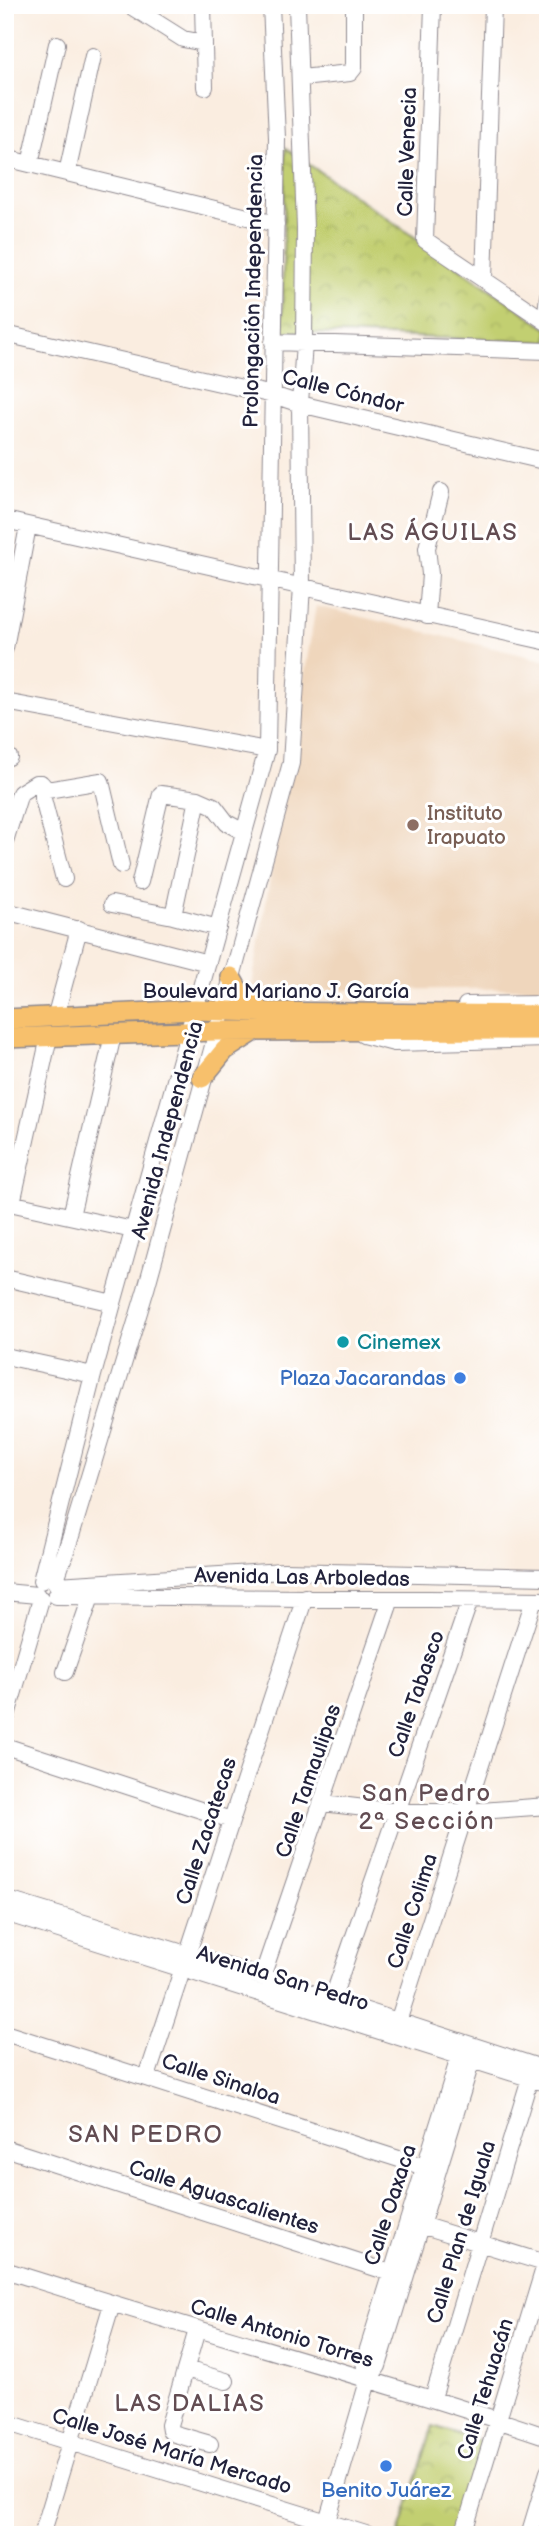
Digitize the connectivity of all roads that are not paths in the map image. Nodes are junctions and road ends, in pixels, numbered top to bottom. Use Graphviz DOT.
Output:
graph roads {
  1 [pos="129,5"];
  2 [pos="203,5"];
  3 [pos="271,5"];
  4 [pos="297,5"];
  5 [pos="354,5"];
  6 [pos="433,5"];
  7 [pos="493,5"];
  8 [pos="204,43"];
  9 [pos="57,44"];
  10 [pos="93,56"];
  11 [pos="301,78"];
  12 [pos="205,88"];
  13 [pos="5,158"];
  14 [pos="30,164"];
  15 [pos="67,173"];
  16 [pos="276,224"];
  17 [pos="484,281"];
  18 [pos="548,296"];
  19 [pos="546,321"];
  20 [pos="5,334"];
  21 [pos="274,342"];
  22 [pos="304,342"];
  23 [pos="548,351"];
  24 [pos="272,395"];
  25 [pos="300,404"];
  26 [pos="548,462"];
  27 [pos="441,492"];
  28 [pos="5,520"];
  29 [pos="28,526"];
  30 [pos="269,578"];
  31 [pos="302,586"];
  32 [pos="8,610"];
  33 [pos="427,616"];
  34 [pos="548,642"];
  35 [pos="5,648"];
  36 [pos="5,702"];
  37 [pos="267,750"];
  38 [pos="45,795"];
  39 [pos="198,799"];
  40 [pos="244,832"];
  41 [pos="5,841"];
  42 [pos="121,865"];
  43 [pos="64,879"];
  44 [pos="140,882"];
  45 [pos="112,904"];
  46 [pos="5,911"];
  47 [pos="173,916"];
  48 [pos="218,928"];
  49 [pos="79,929"];
  50 [pos="208,963"];
  51 [pos="231,977"];
  52 [pos="548,1004"];
  53 [pos="195,1010"];
  54 [pos="222,1010"];
  55 [pos="548,1015"];
  56 [pos="55,1018"];
  57 [pos="5,1019"];
  58 [pos="258,1022"];
  59 [pos="345,1022"];
  60 [pos="548,1030"];
  61 [pos="216,1031"];
  62 [pos="188,1032"];
  63 [pos="113,1035"];
  64 [pos="49,1037"];
  65 [pos="5,1038"];
  66 [pos="548,1039"];
  67 [pos="202,1078"];
  68 [pos="9,1203"];
  69 [pos="71,1216"];
  70 [pos="133,1230"];
  71 [pos="5,1278"];
  72 [pos="113,1303"];
  73 [pos="102,1341"];
  74 [pos="128,1349"];
  75 [pos="5,1356"];
  76 [pos="93,1375"];
  77 [pos="65,1485"];
  78 [pos="86,1490"];
  79 [pos="341,1573"];
  80 [pos="548,1577"];
  81 [pos="48,1590"];
  82 [pos="5,1592"];
  83 [pos="91,1597"];
  84 [pos="305,1597"];
  85 [pos="339,1598"];
  86 [pos="391,1599"];
  87 [pos="470,1600"];
  88 [pos="541,1600"];
  89 [pos="65,1672"];
  90 [pos="8,1701"];
  91 [pos="5,1722"];
  92 [pos="5,1746"];
  93 [pos="548,1789"];
  94 [pos="323,1803"];
  95 [pos="545,1806"];
  96 [pos="398,1812"];
  97 [pos="467,1812"];
  98 [pos="231,1820"];
  99 [pos="5,1899"];
  100 [pos="5,1913"];
  101 [pos="185,1961"];
  102 [pos="262,1978"];
  103 [pos="331,2000"];
  104 [pos="396,2028"];
  105 [pos="5,2033"];
  106 [pos="468,2051"];
  107 [pos="548,2070"];
  108 [pos="147,2077"];
  109 [pos="530,2078"];
  110 [pos="548,2084"];
  111 [pos="5,2148"];
  112 [pos="424,2167"];
  113 [pos="421,2225"];
  114 [pos="479,2243"];
  115 [pos="403,2259"];
  116 [pos="547,2261"];
  117 [pos="5,2270"];
  118 [pos="391,2273"];
  119 [pos="112,2304"];
  120 [pos="197,2330"];
  121 [pos="186,2369"];
  122 [pos="226,2381"];
  123 [pos="368,2381"];
  124 [pos="433,2398"];
  125 [pos="497,2420"];
  126 [pos="5,2422"];
  127 [pos="548,2437"];
  128 [pos="70,2442"];
  129 [pos="210,2444"];
  130 [pos="548,2472"];
  131 [pos="325,2528"];
  132 [pos="43,2535"];
  133 [pos="369,2535"];
  134 [pos="463,2535"];
  135 [pos="529,2535"];
  1 -- 8 [label="street"];
  2 -- 8 [label="street"];
  3 -- 16 [label="street, Prolongación Independencia"];
  4 -- 11 [label="street"];
  5 -- 11 [label="street"];
  6 -- 17 [label="street, Calle Venecia"];
  7 -- 17 [label="street"];
  8 -- 12 [label="street"];
  9 -- 14 [label="street"];
  10 -- 15 [label="street"];
  11 -- 22 [label="street"];
  13 -- 14 [label="street"];
  14 -- 15 [label="street"];
  15 -- 16 [label="street"];
  16 -- 21 [label="street, Prolongación Independencia"];
  17 -- 19 [label="street, Calle Venecia"];
  18 -- 19 [label="street"];
  20 -- 24 [label="street, Calle Cóndor"];
  21 -- 22 [label="street"];
  21 -- 24 [label="street, Prolongación Independencia"];
  22 -- 23 [label="street"];
  22 -- 25 [label="street"];
  24 -- 25 [label="street, Calle Cóndor"];
  24 -- 30 [label="street, Prolongación Independencia"];
  25 -- 26 [label="street, Calle Cóndor"];
  25 -- 31 [label="street, Avenida Independencia"];
  27 -- 33 [label="street"];
  28 -- 29 [label="street"];
  29 -- 30 [label="street"];
  29 -- 32 [label="street"];
  30 -- 31 [label="street"];
  30 -- 37 [label="street, Avenida Independencia"];
  31 -- 33 [label="street"];
  31 -- 51 [label="street, Avenida Independencia"];
  32 -- 35 [label="street"];
  33 -- 34 [label="street"];
  36 -- 37 [label="street"];
  37 -- 40 [label="street, Avenida Independencia"];
  38 -- 41 [label="street"];
  38 -- 42 [label="street"];
  38 -- 43 [label="street"];
  39 -- 40 [label="street"];
  39 -- 44 [label="street"];
  39 -- 47 [label="street"];
  40 -- 48 [label="street, Avenida Independencia"];
  45 -- 47 [label="street"];
  46 -- 49 [label="street"];
  47 -- 48 [label="street"];
  48 -- 50 [label="street, Avenida Independencia"];
  49 -- 50 [label="street"];
  49 -- 56 [label="street"];
  50 -- 53 [label="street, Avenida Independencia"];
  51 -- 54 [label="street, Avenida Independencia"];
  51 -- 58 [label="main road"];
  52 -- 59 [label="street"];
  53 -- 54 [label="main road, Boulevard Mariano J. García"];
  53 -- 56 [label="main road, Boulevard Mariano J. García"];
  53 -- 62 [label="street, Avenida Independencia"];
  54 -- 58 [label="main road, Boulevard Mariano J. García"];
  54 -- 61 [label="street, Avenida Independencia"];
  55 -- 59 [label="main road, Boulevard Mariano J. García"];
  56 -- 57 [label="main road, Boulevard Mariano J. García"];
  58 -- 59 [label="main road, Boulevard Mariano J. García"];
  58 -- 61 [label="main road, Boulevard Mariano J. García"];
  58 -- 67 [label="main road"];
  59 -- 60 [label="main road, Boulevard Mariano J. García"];
  59 -- 66 [label="street"];
  61 -- 62 [label="main road, Boulevard Mariano J. García"];
  61 -- 67 [label="street, Avenida Independencia"];
  62 -- 63 [label="main road, Boulevard Mariano J. García"];
  62 -- 70 [label="street, Avenida Independencia"];
  63 -- 64 [label="main road, Boulevard Mariano J. García"];
  63 -- 69 [label="street"];
  64 -- 65 [label="main road, Boulevard Mariano J. García"];
  64 -- 68 [label="street"];
  67 -- 74 [label="street, Avenida Independencia"];
  68 -- 69 [label="street"];
  69 -- 70 [label="street"];
  70 -- 72 [label="street, Avenida Independencia"];
  71 -- 72 [label="street"];
  72 -- 73 [label="street, Avenida Independencia"];
  73 -- 74 [label="street"];
  73 -- 76 [label="street, Avenida Independencia"];
  74 -- 78 [label="street, Avenida Independencia"];
  75 -- 76 [label="street"];
  76 -- 77 [label="street, Avenida Independencia"];
  77 -- 78 [label="street"];
  77 -- 81 [label="street, Avenida Independencia"];
  78 -- 81 [label="street, Avenida Independencia"];
  79 -- 80 [label="street, Avenida Las Arboledas"];
  79 -- 81 [label="street, Avenida Las Arboledas"];
  79 -- 85 [label="street"];
  81 -- 82 [label="street"];
  81 -- 83 [label="street, Avenida Las Arboledas"];
  81 -- 90 [label="street, Avenida Independencia"];
  83 -- 84 [label="street, Avenida Las Arboledas"];
  83 -- 89 [label="street"];
  84 -- 85 [label="street, Avenida Las Arboledas"];
  84 -- 98 [label="street, Calle Zacatecas"];
  85 -- 86 [label="street, Avenida Las Arboledas"];
  86 -- 87 [label="street, Avenida Las Arboledas"];
  86 -- 94 [label="street, Calle Tamaulipas"];
  87 -- 88 [label="street, Avenida Las Arboledas"];
  87 -- 96 [label="street, Calle Tabasco"];
  88 -- 97 [label="street, Calle Colima"];
  90 -- 91 [label="street, Avenida Independencia"];
  92 -- 98 [label="street"];
  93 -- 95 [label="street"];
  94 -- 96 [label="street"];
  94 -- 102 [label="street, Calle Tamaulipas"];
  95 -- 97 [label="street"];
  96 -- 97 [label="street"];
  96 -- 103 [label="street, Calle Tabasco"];
  97 -- 104 [label="street, Calle Colima"];
  98 -- 101 [label="street, Calle Zacatecas"];
  99 -- 101 [label="street, Avenida San Pedro"];
  100 -- 101 [label="street, Avenida San Pedro"];
  101 -- 102 [label="street, Avenida San Pedro"];
  101 -- 104 [label="street, Avenida San Pedro"];
  101 -- 108 [label="street, Calle Zacatecas"];
  102 -- 103 [label="street, Avenida San Pedro"];
  103 -- 104 [label="street, Avenida San Pedro"];
  104 -- 106 [label="street, Avenida San Pedro"];
  105 -- 108 [label="street, Calle Sinaloa"];
  106 -- 107 [label="street, Avenida San Pedro"];
  106 -- 109 [label="street, Avenida San Pedro"];
  106 -- 112 [label="street, Calle Oaxaca"];
  106 -- 113 [label="street, Calle Oaxaca"];
  108 -- 112 [label="street, Calle Sinaloa"];
  109 -- 110 [label="street, Avenida San Pedro"];
  109 -- 114 [label="street, Calle Plan de Iguala"];
  111 -- 118 [label="street, Calle Aguascalientes"];
  112 -- 115 [label="street, Calle Oaxaca"];
  113 -- 114 [label="street"];
  113 -- 115 [label="street, Calle Oaxaca"];
  114 -- 116 [label="street"];
  114 -- 124 [label="street, Calle Plan de Iguala"];
  115 -- 118 [label="street, Calle Oaxaca"];
  115 -- 123 [label="street, Calle Oaxaca"];
  116 -- 125 [label="street, Calle Tehuacán"];
  117 -- 119 [label="street, Calle Antonio Torres"];
  118 -- 123 [label="street, Calle Oaxaca"];
  119 -- 120 [label="street, Calle Antonio Torres"];
  119 -- 128 [label="street"];
  120 -- 121 [label="street"];
  120 -- 123 [label="street, Calle Antonio Torres"];
  121 -- 122 [label="street"];
  121 -- 129 [label="street"];
  123 -- 124 [label="street, Calle Antonio Torres"];
  123 -- 131 [label="street, Calle Oaxaca"];
  124 -- 125 [label="street, Calle Antonio Torres"];
  125 -- 127 [label="street, Calle Antonio Torres"];
  125 -- 134 [label="street, Calle Tehuacán"];
  126 -- 128 [label="street, Calle José María Mercado"];
  128 -- 131 [label="street, Calle José María Mercado"];
  128 -- 132 [label="street"];
  130 -- 135 [label="street"];
  131 -- 133 [label="street, Calle José María Mercado"];
}
